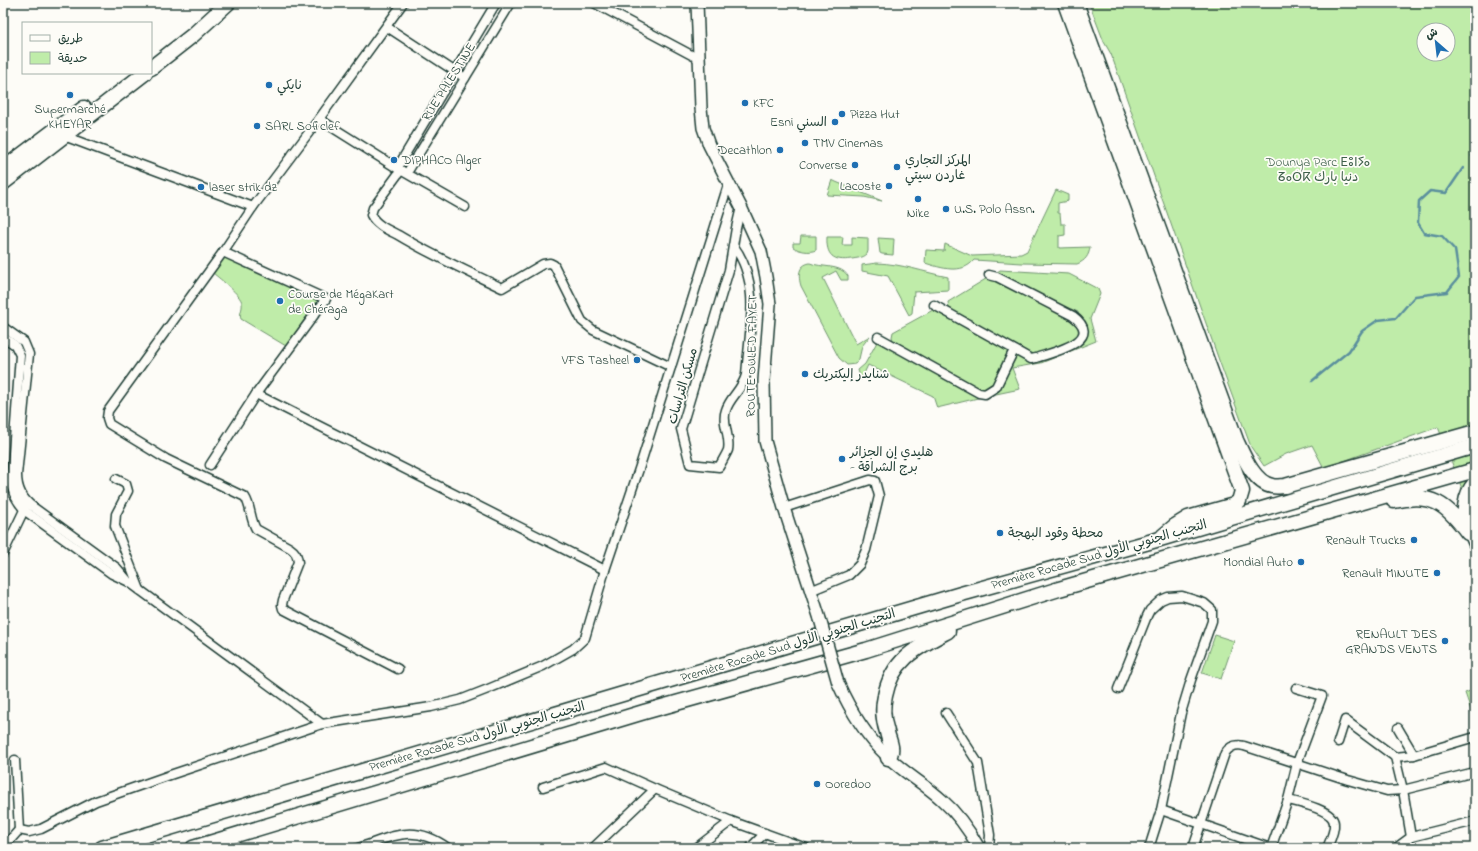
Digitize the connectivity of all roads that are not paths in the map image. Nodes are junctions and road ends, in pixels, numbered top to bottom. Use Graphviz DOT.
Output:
graph roads {
  1 [pos="216,3"];
  2 [pos="228,3"];
  3 [pos="403,3"];
  4 [pos="496,3"];
  5 [pos="511,3"];
  6 [pos="594,3"];
  7 [pos="697,3"];
  8 [pos="1065,3"];
  9 [pos="1076,3"];
  10 [pos="387,27"];
  11 [pos="152,57"];
  12 [pos="699,59"];
  13 [pos="152,67"];
  14 [pos="455,71"];
  15 [pos="130,74"];
  16 [pos="144,74"];
  17 [pos="465,78"];
  18 [pos="319,119"];
  19 [pos="64,136"];
  20 [pos="3,169"];
  21 [pos="402,170"];
  22 [pos="3,183"];
  23 [pos="728,185"];
  24 [pos="253,207"];
  25 [pos="465,207"];
  26 [pos="741,207"];
  27 [pos="733,245"];
  28 [pos="223,252"];
  29 [pos="989,275"];
  30 [pos="934,305"];
  31 [pos="3,327"];
  32 [pos="3,337"];
  33 [pos="878,337"];
  34 [pos="1014,350"];
  35 [pos="1200,358"];
  36 [pos="671,367"];
  37 [pos="256,394"];
  38 [pos="1475,432"];
  39 [pos="1475,446"];
  40 [pos="210,465"];
  41 [pos="1475,470"];
  42 [pos="116,479"];
  43 [pos="1475,483"];
  44 [pos="784,508"];
  45 [pos="24,510"];
  46 [pos="1468,533"];
  47 [pos="1160,539"];
  48 [pos="1221,543"];
  49 [pos="1475,548"];
  50 [pos="3,554"];
  51 [pos="605,570"];
  52 [pos="129,582"];
  53 [pos="140,590"];
  54 [pos="810,591"];
  55 [pos="976,615"];
  56 [pos="398,669"];
  57 [pos="1296,688"];
  58 [pos="1118,689"];
  59 [pos="946,713"];
  60 [pos="322,724"];
  61 [pos="1398,728"];
  62 [pos="1475,738"];
  63 [pos="1338,742"];
  64 [pos="1414,755"];
  65 [pos="1395,757"];
  66 [pos="888,758"];
  67 [pos="14,760"];
  68 [pos="1297,763"];
  69 [pos="1475,772"];
  70 [pos="543,787"];
  71 [pos="654,789"];
  72 [pos="1403,790"];
  73 [pos="1288,800"];
  74 [pos="1161,810"];
  75 [pos="731,821"];
  76 [pos="1475,821"];
  77 [pos="1201,824"];
  78 [pos="19,830"];
  79 [pos="765,833"];
  80 [pos="1411,837"];
  81 [pos="3,844"];
  82 [pos="102,848"];
  83 [pos="193,848"];
  84 [pos="358,848"];
  85 [pos="448,848"];
  86 [pos="593,848"];
  87 [pos="696,848"];
  88 [pos="750,848"];
  89 [pos="806,848"];
  90 [pos="979,848"];
  91 [pos="989,848"];
  92 [pos="1149,848"];
  93 [pos="1193,848"];
  94 [pos="1271,848"];
  95 [pos="1328,848"];
  96 [pos="1396,848"];
  1 -- 11 [label="highway"];
  2 -- 13 [label="highway"];
  3 -- 10 [label="street"];
  4 -- 14 [label="street, RUE PALESTINE"];
  5 -- 17 [label="street, RUE PALESTINE"];
  6 -- 12 [label="street"];
  7 -- 12 [label="main road, ROUTE OULED FAYET"];
  8 -- 35 [label="highway"];
  9 -- 35 [label="highway"];
  10 -- 14 [label="street"];
  10 -- 18 [label="street"];
  12 -- 23 [label="main road, ROUTE OULED FAYET"];
  14 -- 17 [label="street"];
  14 -- 21 [label="street, RUE PALESTINE"];
  15 -- 20 [label="highway"];
  16 -- 19 [label="highway"];
  17 -- 21 [label="street, RUE PALESTINE"];
  18 -- 21 [label="street"];
  18 -- 24 [label="street"];
  19 -- 22 [label="highway"];
  19 -- 24 [label="street"];
  21 -- 25 [label="street"];
  21 -- 36 [label="street"];
  23 -- 26 [label="main road, ROUTE OULED FAYET"];
  23 -- 36 [label="street"];
  24 -- 28 [label="street"];
  26 -- 27 [label="street, مسكن التراسات"];
  26 -- 44 [label="main road, ROUTE OULED FAYET"];
  27 -- 27 [label="street, مسكن التراسات"];
  28 -- 37 [label="street"];
  28 -- 56 [label="street"];
  29 -- 34 [label="street"];
  30 -- 34 [label="street"];
  31 -- 52 [label="street"];
  32 -- 45 [label="street"];
  33 -- 34 [label="street"];
  35 -- 38 [label="highway"];
  35 -- 47 [label="highway"];
  36 -- 51 [label="street"];
  37 -- 40 [label="street"];
  37 -- 51 [label="street"];
  39 -- 47 [label="highway, Première Rocade Sud التجنب الجنوبي الأول"];
  41 -- 48 [label="highway, Première Rocade Sud التجنب الجنوبي الأول"];
  42 -- 53 [label="street"];
  43 -- 46 [label="highway"];
  44 -- 54 [label="main road, ROUTE OULED FAYET"];
  44 -- 54 [label="street"];
  45 -- 50 [label="street"];
  45 -- 52 [label="street"];
  46 -- 48 [label="highway"];
  46 -- 49 [label="street"];
  47 -- 82 [label="highway, Première Rocade Sud التجنب الجنوبي الأول"];
  48 -- 55 [label="highway, Première Rocade Sud التجنب الجنوبي الأول"];
  51 -- 60 [label="street"];
  52 -- 53 [label="street"];
  53 -- 60 [label="street"];
  54 -- 66 [label="main road, ROUTE OULED FAYET, bridge"];
  55 -- 66 [label="highway"];
  55 -- 83 [label="highway, Première Rocade Sud التجنب الجنوبي الأول"];
  57 -- 68 [label="street"];
  58 -- 74 [label="street"];
  59 -- 91 [label="street"];
  60 -- 78 [label="street"];
  61 -- 64 [label="street"];
  62 -- 64 [label="street"];
  63 -- 65 [label="street"];
  64 -- 65 [label="street"];
  65 -- 72 [label="street"];
  66 -- 90 [label="main road, ROUTE OULED FAYET"];
  67 -- 78 [label="street"];
  68 -- 72 [label="street"];
  68 -- 73 [label="street"];
  68 -- 77 [label="street"];
  69 -- 72 [label="street"];
  70 -- 71 [label="street"];
  71 -- 75 [label="street"];
  71 -- 86 [label="street"];
  72 -- 80 [label="street"];
  73 -- 94 [label="street"];
  73 -- 95 [label="street"];
  74 -- 77 [label="street"];
  74 -- 92 [label="street"];
  75 -- 79 [label="street"];
  75 -- 87 [label="street"];
  76 -- 80 [label="street"];
  77 -- 93 [label="street"];
  77 -- 94 [label="street"];
  78 -- 81 [label="street"];
  79 -- 88 [label="street"];
  79 -- 89 [label="street"];
  80 -- 96 [label="street"];
  84 -- 85 [label="street"];
}
